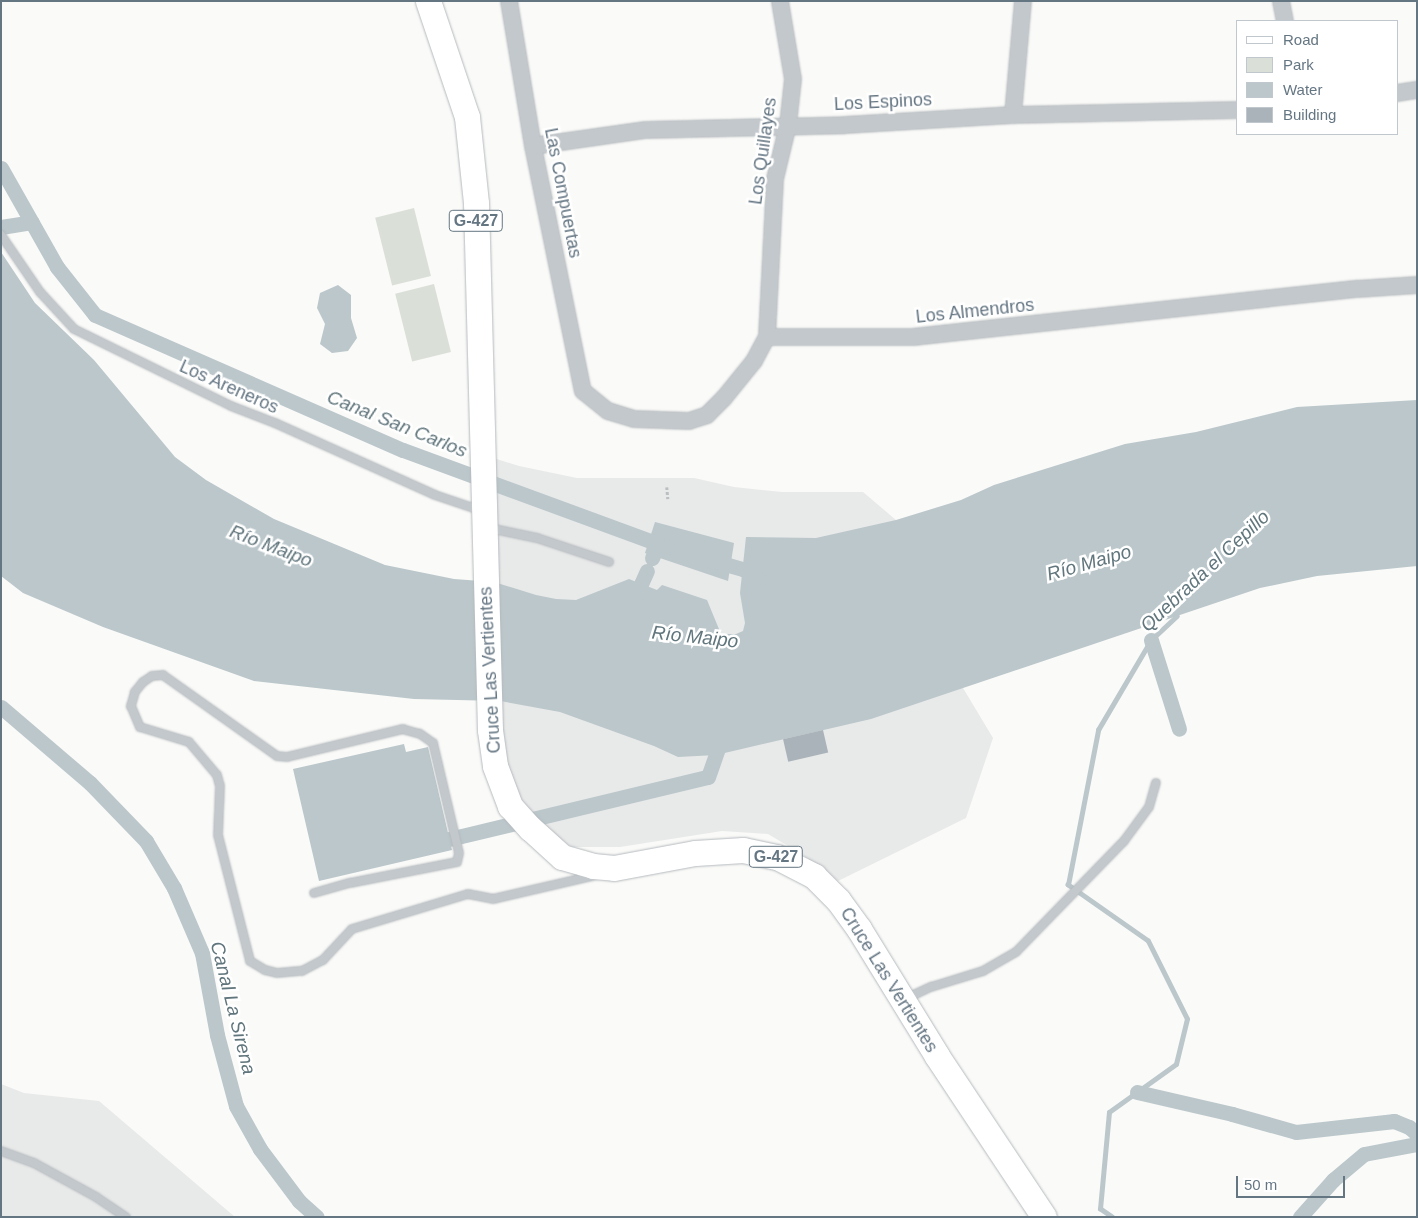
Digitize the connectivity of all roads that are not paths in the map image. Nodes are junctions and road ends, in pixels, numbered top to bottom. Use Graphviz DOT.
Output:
graph roads {
  1 [pos="428,1"];
  2 [pos="508,1"];
  3 [pos="780,1"];
  4 [pos="1023,1"];
  5 [pos="1281,1"];
  6 [pos="1285,20"];
  7 [pos="1417,90"];
  8 [pos="1398,93"];
  9 [pos="1236,110"];
  10 [pos="1013,115"];
  11 [pos="788,125"];
  12 [pos="533,146"];
  13 [pos="2,237"];
  14 [pos="1417,285"];
  15 [pos="767,337"];
  16 [pos="484,515"];
  17 [pos="609,562"];
  18 [pos="1156,783"];
  19 [pos="614,868"];
  20 [pos="314,893"];
  21 [pos="902,1000"];
  22 [pos="1,1151"];
  23 [pos="114,1213"];
  24 [pos="126,1217"];
  25 [pos="1044,1217"];
  1 -- 16 [label="main road, Cruce Las Vertientes / G-427"];
  2 -- 12 [label="street, Las Compuertas"];
  3 -- 11 [label="street, Los Quillayes"];
  4 -- 10 [label="street"];
  5 -- 6 [label="street"];
  7 -- 8 [label="street"];
  9 -- 10 [label="street, Los Espinos"];
  10 -- 11 [label="street, Los Espinos"];
  11 -- 12 [label="street, Los Espinos"];
  11 -- 15 [label="street, Los Quillayes"];
  12 -- 15 [label="street, Las Compuertas"];
  13 -- 16 [label="lane, Los Areneros"];
  14 -- 15 [label="street, Los Almendros"];
  16 -- 17 [label="lane, Los Areneros"];
  16 -- 19 [label="main road, Cruce Las Vertientes / G-427"];
  18 -- 21 [label="lane"];
  19 -- 20 [label="lane"];
  19 -- 21 [label="main road, Cruce Las Vertientes / G-427"];
  21 -- 25 [label="main road, Cruce Las Vertientes / G-427"];
  22 -- 23 [label="lane"];
  23 -- 24 [label="lane"];
}
